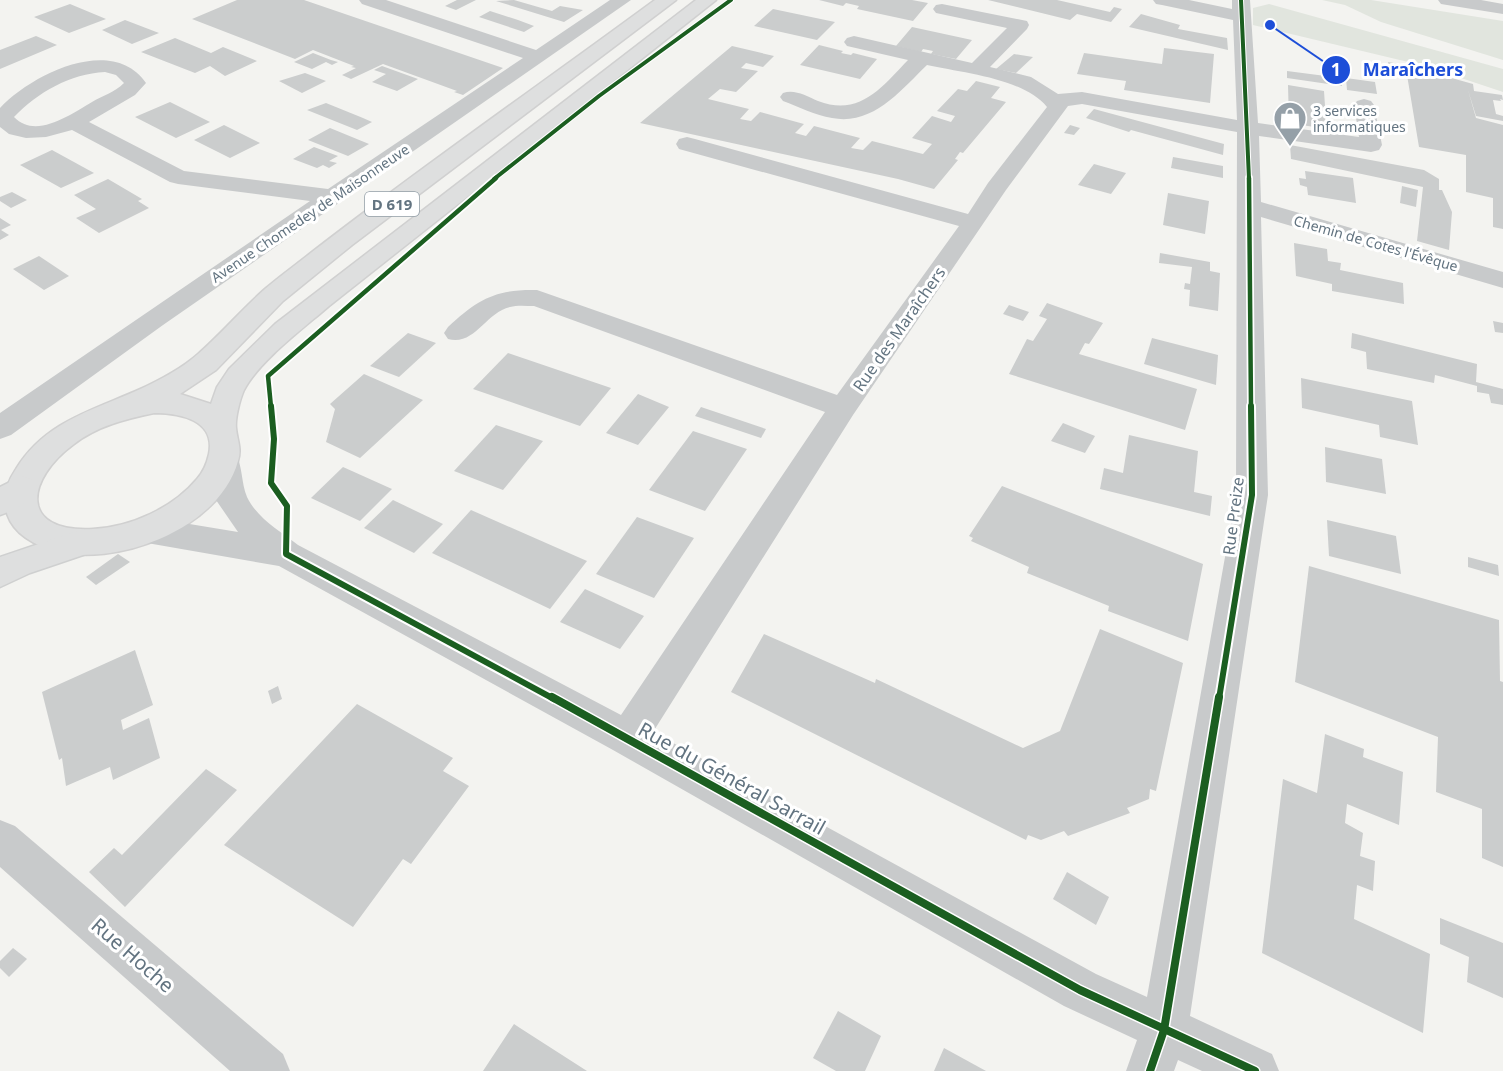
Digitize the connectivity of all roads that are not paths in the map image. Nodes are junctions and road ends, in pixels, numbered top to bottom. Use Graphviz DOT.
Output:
graph roads {
  1 [pos="368,0"];
  2 [pos="622,0"];
  3 [pos="668,0"];
  4 [pos="707,0"];
  5 [pos="1162,0"];
  6 [pos="1447,0"];
  7 [pos="1241,8"];
  8 [pos="942,9"];
  9 [pos="1503,9"];
  10 [pos="854,42"];
  11 [pos="538,57"];
  12 [pos="922,58"];
  13 [pos="976,70"];
  14 [pos="790,97"];
  15 [pos="1055,101"];
  16 [pos="1364,105"];
  17 [pos="74,123"];
  18 [pos="1248,128"];
  19 [pos="687,144"];
  20 [pos="333,197"];
  21 [pos="1249,206"];
  22 [pos="974,223"];
  23 [pos="1503,280"];
  24 [pos="458,333"];
  25 [pos="843,408"];
  26 [pos="121,409"];
  27 [pos="0,428"];
  28 [pos="221,428"];
  29 [pos="224,460"];
  30 [pos="11,495"];
  31 [pos="147,530"];
  32 [pos="80,543"];
  33 [pos="286,554"];
  34 [pos="0,573"];
  35 [pos="627,738"];
  36 [pos="0,840"];
  37 [pos="1157,1050"];
  38 [pos="266,1071"];
  39 [pos="1255,1071"];
  1 -- 11 [label="street"];
  2 -- 11 [label="street, Avenue Chomedey de Maisonneuve"];
  3 -- 26 [label="main road, D 619"];
  4 -- 28 [label="main road, D 619"];
  5 -- 7 [label="street"];
  6 -- 9 [label="street"];
  7 -- 18 [label="street, Rue Preize"];
  8 -- 13 [label="street"];
  10 -- 12 [label="street"];
  11 -- 20 [label="street, Avenue Chomedey de Maisonneuve"];
  12 -- 13 [label="street"];
  12 -- 14 [label="street"];
  13 -- 15 [label="street"];
  15 -- 18 [label="street"];
  15 -- 22 [label="street, Rue des Maraîchers"];
  16 -- 18 [label="street"];
  17 -- 17 [label="street"];
  17 -- 20 [label="street"];
  18 -- 21 [label="street, Rue Preize"];
  19 -- 22 [label="street"];
  20 -- 27 [label="street, Avenue Chomedey de Maisonneuve"];
  21 -- 23 [label="street, Chemin de Cotes l'Évêque"];
  21 -- 37 [label="street, Rue Preize"];
  22 -- 25 [label="street, Rue des Maraîchers"];
  24 -- 25 [label="street"];
  25 -- 35 [label="street, Rue des Maraîchers"];
  26 -- 28 [label="main road"];
  26 -- 30 [label="main road"];
  28 -- 29 [label="main road"];
  29 -- 31 [label="main road"];
  29 -- 33 [label="street, Rue du Général Sarrail"];
  30 -- 32 [label="main road"];
  31 -- 32 [label="main road"];
  31 -- 33 [label="street, Rue du Général Sarrail"];
  32 -- 34 [label="main road"];
  33 -- 35 [label="street, Rue du Général Sarrail"];
  35 -- 37 [label="street, Rue du Général Sarrail"];
  36 -- 38 [label="street, Rue Hoche"];
  37 -- 39 [label="street, Rue du Général Sarrail"];
}
